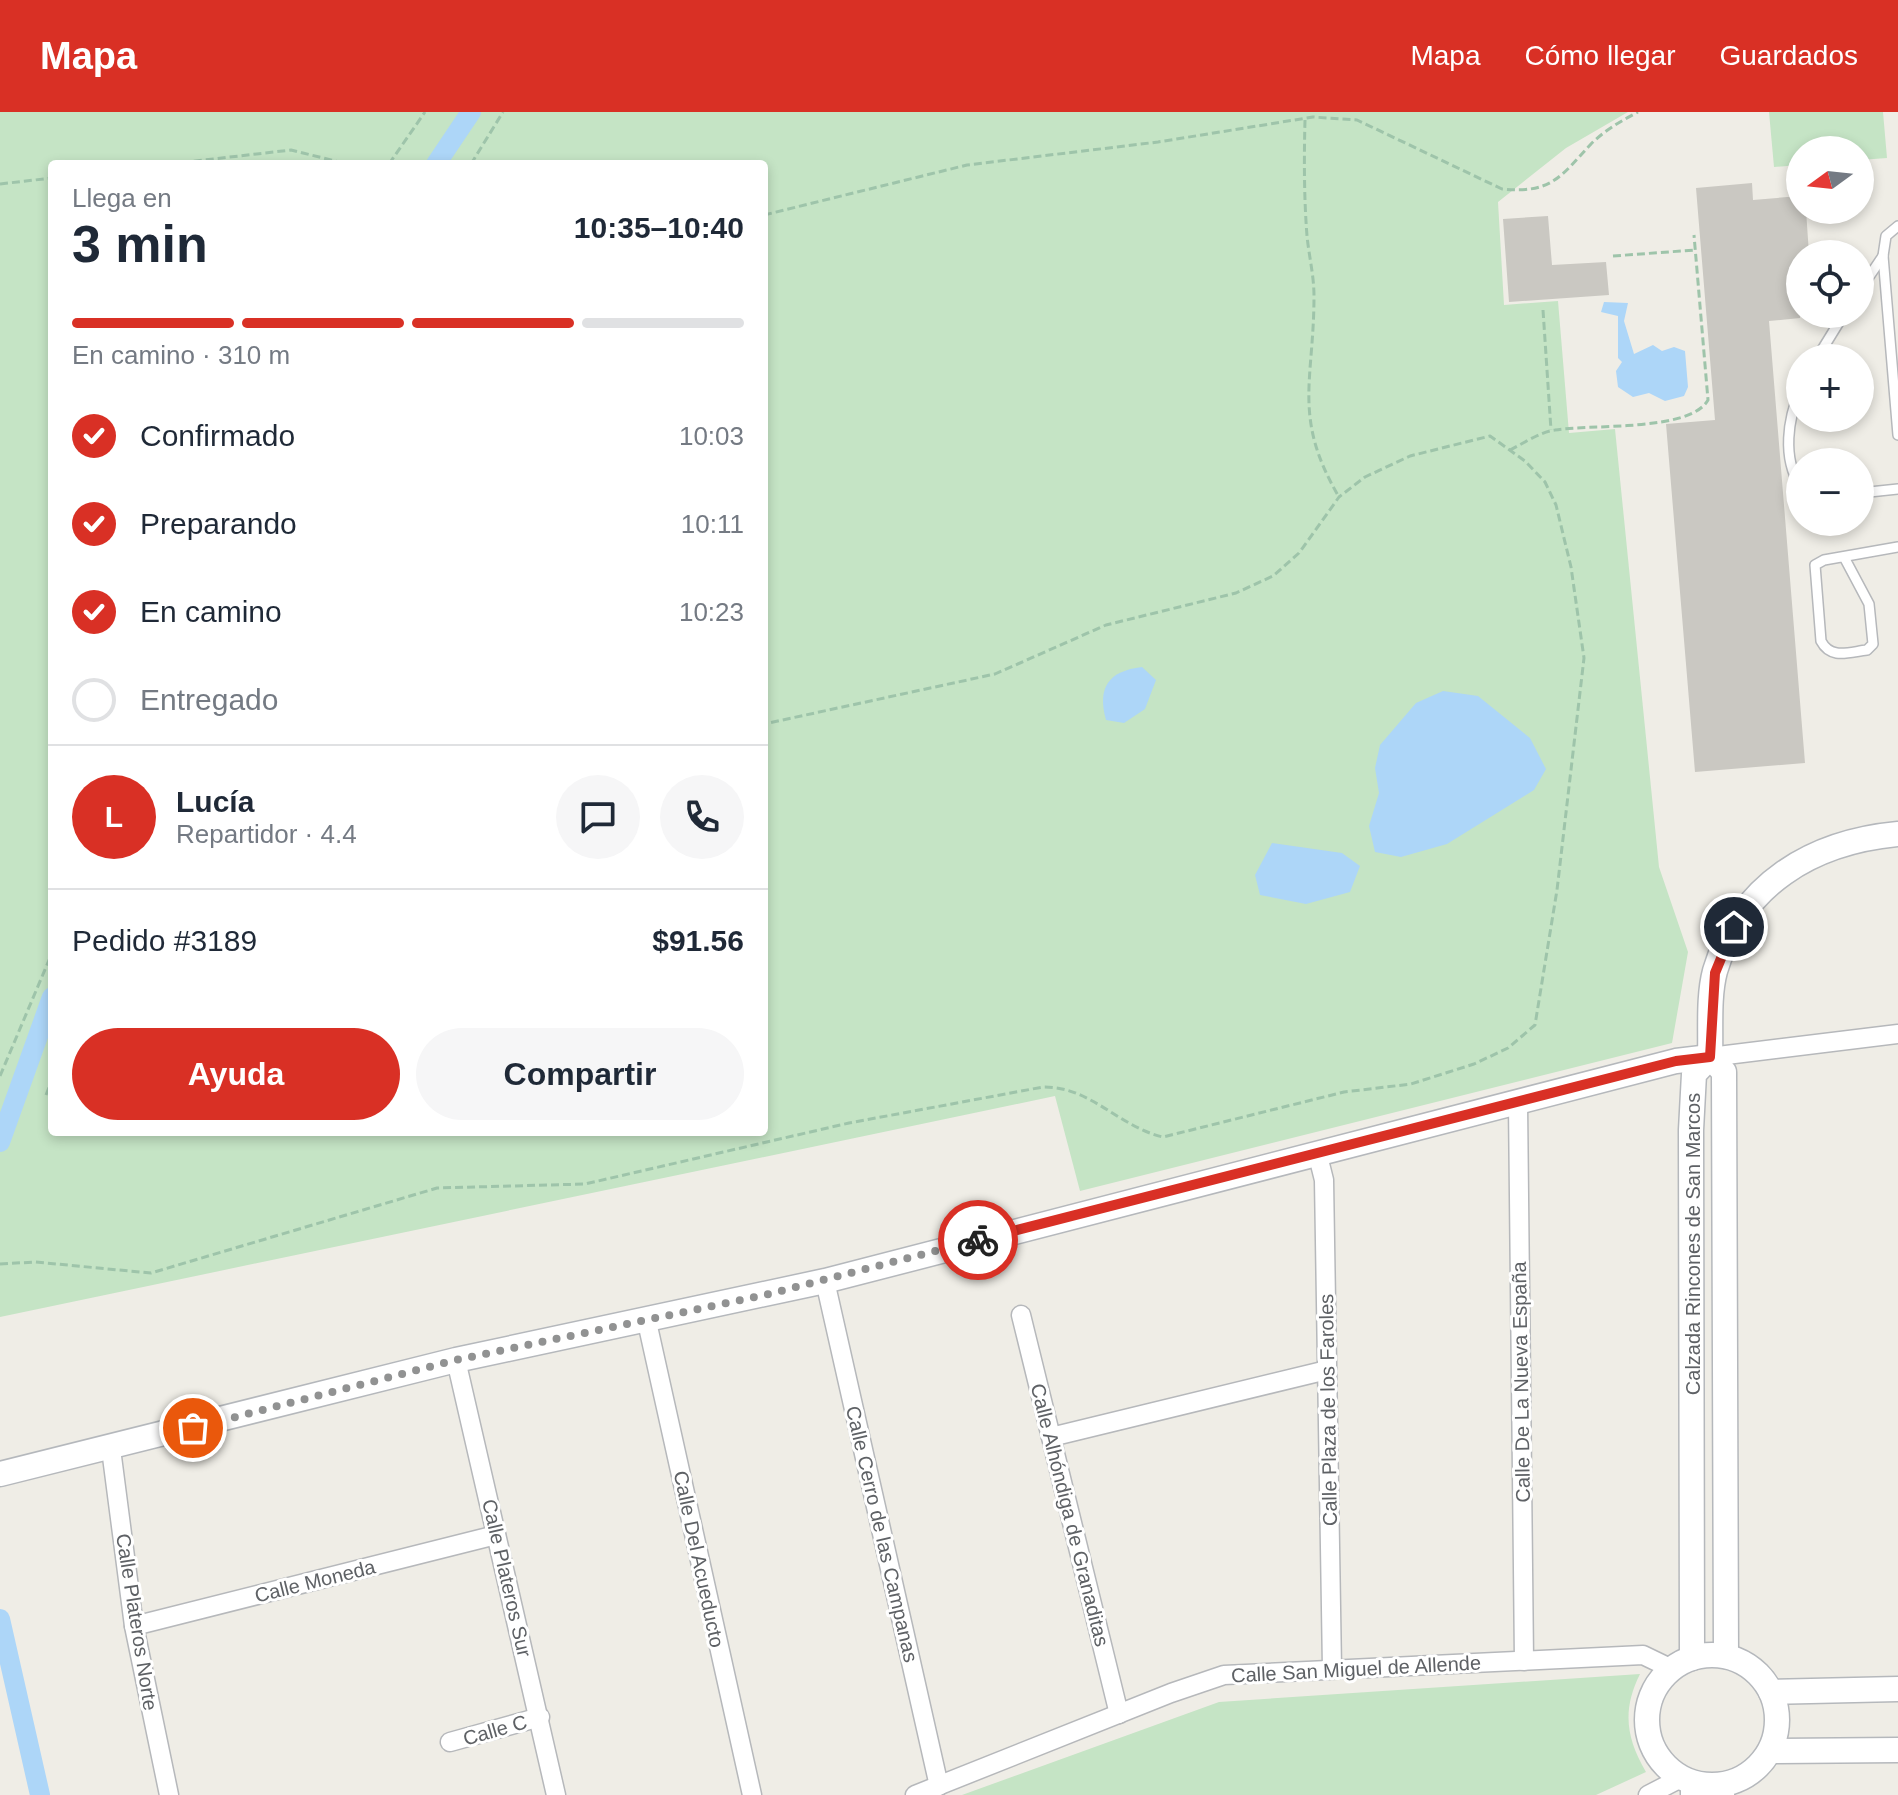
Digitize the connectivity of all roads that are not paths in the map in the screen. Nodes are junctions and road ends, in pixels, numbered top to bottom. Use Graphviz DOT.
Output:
graph roads {
  1 [pos="1898,226"];
  2 [pos="1886,236"];
  3 [pos="1898,243"];
  4 [pos="1883,256"];
  5 [pos="1874,269"];
  6 [pos="1896,392"];
  7 [pos="1897,414"];
  8 [pos="1898,435"];
  9 [pos="1898,489"];
  10 [pos="1874,492"];
  11 [pos="1898,547"];
  12 [pos="1844,557"];
  13 [pos="1898,834"];
  14 [pos="1898,1034"];
  15 [pos="1710,1057"];
  16 [pos="1518,1103"];
  17 [pos="1317,1152"];
  18 [pos="825,1281"];
  19 [pos="1021,1315"];
  20 [pos="647,1322"];
  21 [pos="456,1360"];
  22 [pos="1327,1370"];
  23 [pos="1051,1437"];
  24 [pos="111,1449"];
  25 [pos="1,1474"];
  26 [pos="496,1535"];
  27 [pos="134,1626"];
  28 [pos="1726,1656"];
  29 [pos="1524,1661"];
  30 [pos="1682,1663"];
  31 [pos="1332,1669"];
  32 [pos="1898,1689"];
  33 [pos="1771,1692"];
  34 [pos="1119,1714"];
  35 [pos="540,1717"];
  36 [pos="450,1742"];
  37 [pos="1898,1750"];
  38 [pos="1770,1751"];
  39 [pos="1687,1785"];
  40 [pos="939,1786"];
  41 [pos="1725,1790"];
  42 [pos="169,1795"];
  43 [pos="556,1795"];
  44 [pos="752,1795"];
  45 [pos="915,1795"];
  46 [pos="1648,1795"];
  1 -- 2 [label="lane"];
  2 -- 3 [label="lane"];
  2 -- 4 [label="lane"];
  4 -- 5 [label="lane"];
  4 -- 6 [label="lane"];
  6 -- 7 [label="lane"];
  7 -- 8 [label="lane"];
  9 -- 10 [label="lane"];
  11 -- 12 [label="lane"];
  12 -- 12 [label="lane"];
  13 -- 15 [label="street"];
  14 -- 15 [label="street"];
  15 -- 16 [label="street"];
  15 -- 28 [label="street, Calzada Rincones de San Marcos"];
  15 -- 30 [label="street, Calzada Rincones de San Marcos"];
  16 -- 17 [label="street"];
  16 -- 29 [label="street, Calle De La Nueva España"];
  17 -- 18 [label="street"];
  17 -- 22 [label="street, Calle Plaza de los Faroles"];
  18 -- 20 [label="street"];
  18 -- 40 [label="street, Calle Cerro de las Campanas"];
  19 -- 23 [label="street, Calle Alhóndiga de Granaditas"];
  20 -- 21 [label="street"];
  20 -- 44 [label="street, Calle Del Acueducto"];
  21 -- 24 [label="street"];
  21 -- 26 [label="street, Calle Plateros Sur"];
  22 -- 23 [label="street"];
  22 -- 31 [label="street, Calle Plaza de los Faroles"];
  23 -- 34 [label="street, Calle Alhóndiga de Granaditas"];
  24 -- 25 [label="street"];
  24 -- 27 [label="street, Calle Plateros Norte"];
  26 -- 27 [label="street, Calle Moneda"];
  26 -- 35 [label="street, Calle Plateros Sur"];
  27 -- 42 [label="street, Calle Plateros Norte"];
  28 -- 30 [label="street"];
  28 -- 33 [label="street"];
  29 -- 30 [label="street, Calle San Miguel de Allende"];
  29 -- 31 [label="street, Calle San Miguel de Allende"];
  30 -- 39 [label="street"];
  31 -- 34 [label="street, Calle San Miguel de Allende"];
  32 -- 33 [label="street"];
  33 -- 38 [label="street"];
  34 -- 40 [label="street, Calle San Miguel de Allende"];
  35 -- 36 [label="street, Calle C"];
  35 -- 43 [label="street, Calle Plateros Sur"];
  37 -- 38 [label="street"];
  38 -- 41 [label="street"];
  39 -- 41 [label="street"];
  39 -- 46 [label="street"];
  40 -- 45 [label="street, Calle San Miguel de Allende"];
}
